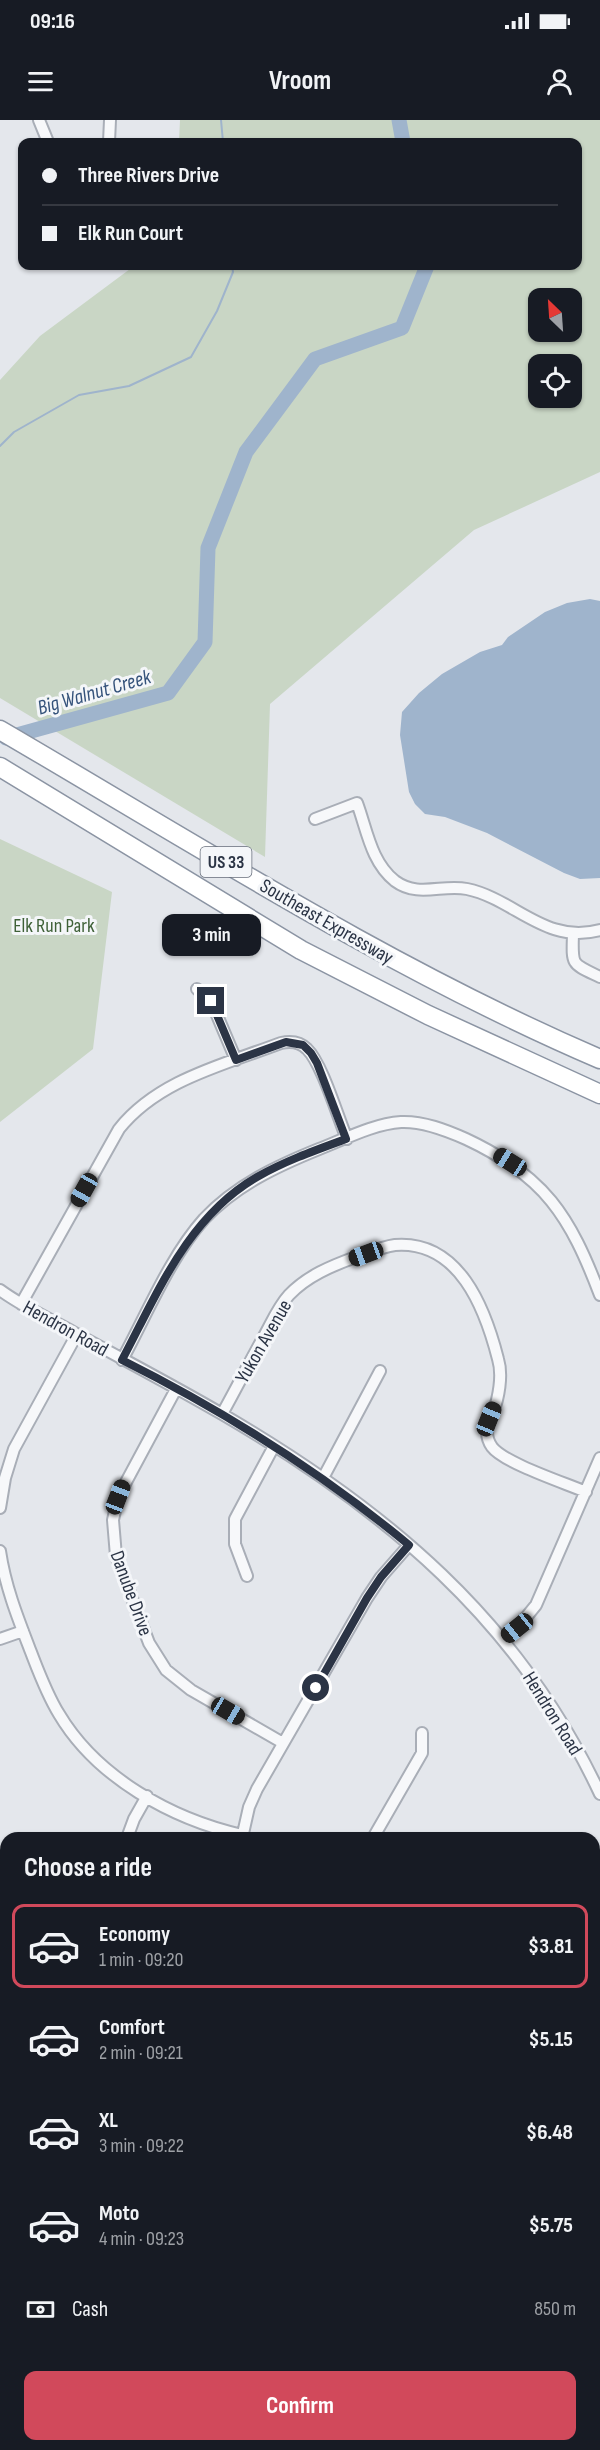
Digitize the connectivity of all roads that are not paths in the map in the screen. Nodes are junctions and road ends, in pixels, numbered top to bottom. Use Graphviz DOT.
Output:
graph roads {
  1 [pos="39,120"];
  2 [pos="110,120"];
  3 [pos="46,138"];
  4 [pos="109,138"];
  5 [pos="0,730"];
  6 [pos="0,767"];
  7 [pos="315,819"];
  8 [pos="600,930"];
  9 [pos="573,934"];
  10 [pos="600,977"];
  11 [pos="197,989"];
  12 [pos="600,1059"];
  13 [pos="236,1060"];
  14 [pos="600,1094"];
  15 [pos="346,1139"];
  16 [pos="0,1290"];
  17 [pos="600,1295"];
  18 [pos="21,1304"];
  19 [pos="77,1334"];
  20 [pos="122,1360"];
  21 [pos="380,1371"];
  22 [pos="176,1389"];
  23 [pos="222,1414"];
  24 [pos="274,1446"];
  25 [pos="600,1458"];
  26 [pos="323,1478"];
  27 [pos="586,1492"];
  28 [pos="0,1508"];
  29 [pos="409,1545"];
  30 [pos="0,1551"];
  31 [pos="247,1576"];
  32 [pos="22,1631"];
  33 [pos="0,1639"];
  34 [pos="503,1639"];
  35 [pos="422,1733"];
  36 [pos="283,1743"];
  37 [pos="600,1793"];
  38 [pos="147,1796"];
  39 [pos="129,1832"];
  40 [pos="226,1832"];
  41 [pos="243,1832"];
  42 [pos="376,1832"];
  1 -- 3 [label="street"];
  2 -- 4 [label="street"];
  5 -- 12 [label="highway, Southeast Expressway / US 33"];
  6 -- 14 [label="highway, Southeast Expressway / US 33"];
  7 -- 9 [label="street"];
  8 -- 9 [label="street"];
  9 -- 10 [label="street"];
  11 -- 13 [label="street"];
  13 -- 15 [label="street"];
  13 -- 18 [label="street"];
  15 -- 17 [label="street"];
  15 -- 20 [label="street"];
  16 -- 18 [label="street, Hendron Road"];
  18 -- 19 [label="street, Hendron Road"];
  19 -- 20 [label="street, Hendron Road"];
  19 -- 28 [label="street"];
  20 -- 22 [label="street, Hendron Road"];
  21 -- 26 [label="street"];
  22 -- 23 [label="street, Hendron Road"];
  22 -- 36 [label="street, Danube Drive"];
  23 -- 24 [label="street, Hendron Road"];
  23 -- 27 [label="street, Yukon Avenue"];
  24 -- 26 [label="street, Hendron Road"];
  24 -- 31 [label="street"];
  25 -- 27 [label="street"];
  26 -- 29 [label="street, Hendron Road"];
  27 -- 34 [label="street"];
  29 -- 34 [label="street, Hendron Road"];
  29 -- 36 [label="street"];
  30 -- 32 [label="street"];
  32 -- 33 [label="street"];
  32 -- 38 [label="street"];
  34 -- 37 [label="street, Hendron Road"];
  35 -- 42 [label="street"];
  36 -- 41 [label="street"];
  38 -- 39 [label="street"];
  38 -- 40 [label="street"];
}
